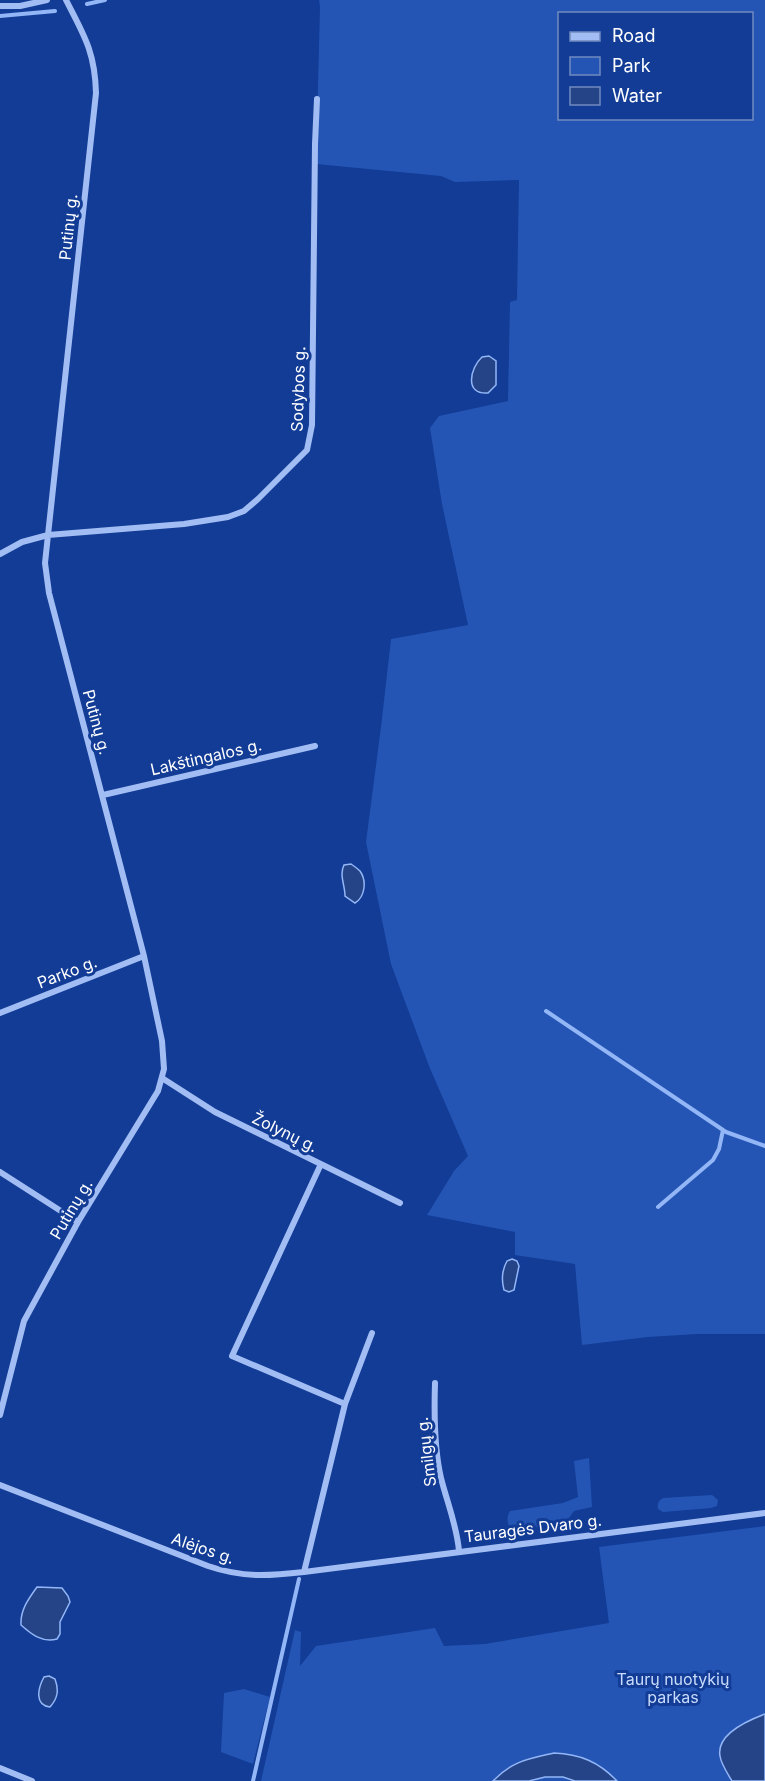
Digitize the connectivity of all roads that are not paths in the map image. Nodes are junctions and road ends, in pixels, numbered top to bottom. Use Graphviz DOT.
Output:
graph roads {
  1 [pos="47,0"];
  2 [pos="66,0"];
  3 [pos="0,6"];
  4 [pos="317,99"];
  5 [pos="48,535"];
  6 [pos="0,554"];
  7 [pos="315,746"];
  8 [pos="103,795"];
  9 [pos="144,957"];
  10 [pos="0,1013"];
  11 [pos="162,1078"];
  12 [pos="321,1164"];
  13 [pos="0,1172"];
  14 [pos="400,1203"];
  15 [pos="78,1222"];
  16 [pos="372,1333"];
  17 [pos="435,1383"];
  18 [pos="345,1404"];
  19 [pos="0,1414"];
  20 [pos="0,1485"];
  21 [pos="765,1513"];
  22 [pos="459,1551"];
  23 [pos="304,1572"];
  24 [pos="0,1768"];
  25 [pos="32,1781"];
  1 -- 3 [label="street"];
  2 -- 5 [label="street, Putinų g."];
  4 -- 5 [label="street, Sodybos g."];
  5 -- 6 [label="street, Sodybos g."];
  5 -- 8 [label="street, Putinų g."];
  7 -- 8 [label="street, Lakštingalos g."];
  8 -- 9 [label="street, Putinų g."];
  9 -- 10 [label="street, Parko g."];
  9 -- 11 [label="street, Putinų g."];
  11 -- 12 [label="street, Žolynų g."];
  11 -- 15 [label="street, Putinų g."];
  12 -- 14 [label="street, Žolynų g."];
  12 -- 18 [label="street"];
  13 -- 15 [label="street"];
  15 -- 19 [label="street, Putinų g."];
  16 -- 18 [label="street"];
  17 -- 22 [label="street, Smilgų g."];
  18 -- 23 [label="street"];
  20 -- 23 [label="street, Alėjos g."];
  21 -- 22 [label="street, Tauragės Dvaro g."];
  22 -- 23 [label="street, Tauragės Dvaro g."];
  24 -- 25 [label="street"];
}
